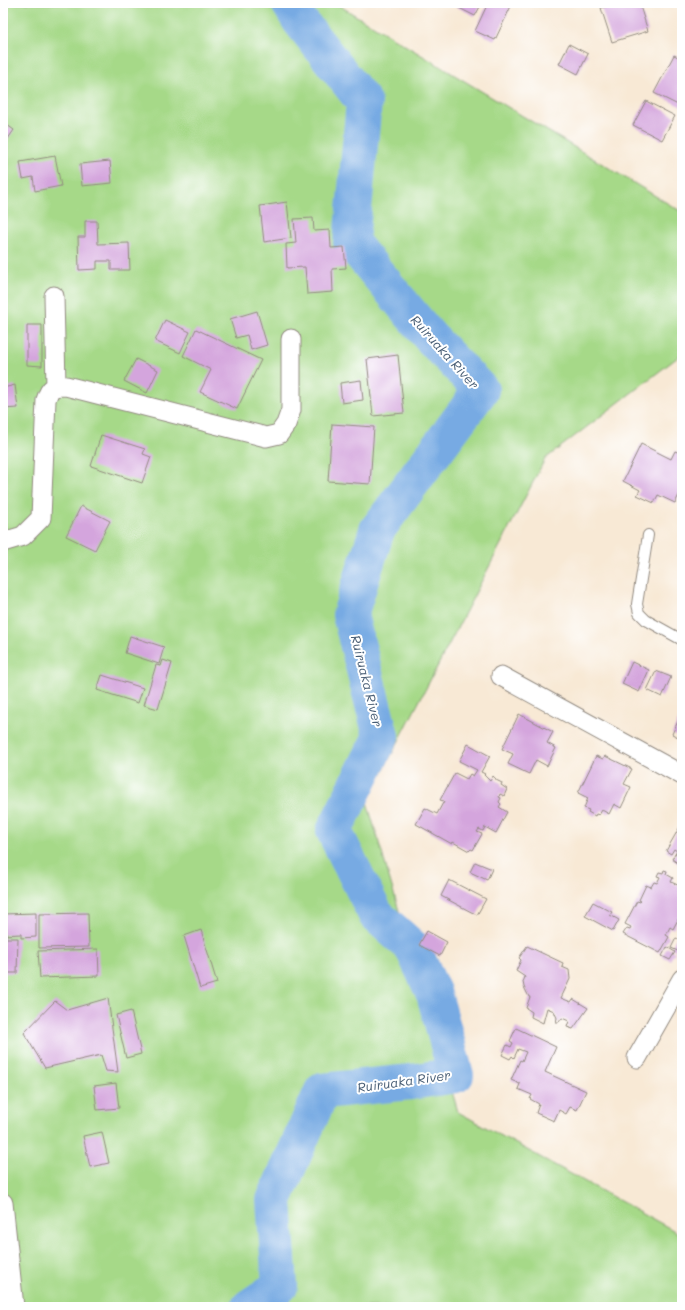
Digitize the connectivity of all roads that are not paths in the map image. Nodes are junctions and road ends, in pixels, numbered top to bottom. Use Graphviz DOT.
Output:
graph roads {
  1 [pos="54,296"];
  2 [pos="291,339"];
  3 [pos="56,386"];
  4 [pos="648,535"];
  5 [pos="3,542"];
  6 [pos="682,640"];
  7 [pos="501,676"];
  8 [pos="682,775"];
  9 [pos="682,978"];
  10 [pos="637,1058"];
  11 [pos="3,1203"];
  12 [pos="14,1307"];
  1 -- 3 [label="street"];
  2 -- 3 [label="street"];
  3 -- 5 [label="street"];
  4 -- 6 [label="lane"];
  7 -- 8 [label="street"];
  9 -- 10 [label="street"];
  11 -- 12 [label="street"];
}
